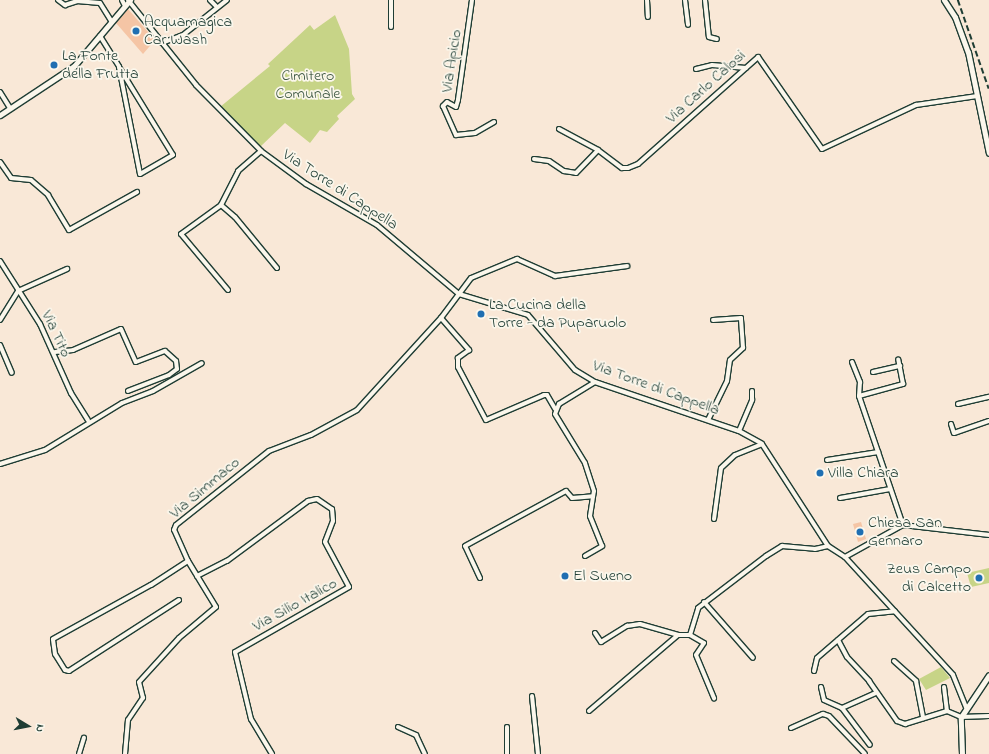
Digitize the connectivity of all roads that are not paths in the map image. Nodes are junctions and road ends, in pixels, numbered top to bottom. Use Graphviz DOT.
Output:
graph roads {
  1 [pos="58,0"];
  2 [pos="122,0"];
  3 [pos="210,0"];
  4 [pos="227,0"];
  5 [pos="391,0"];
  6 [pos="472,0"];
  7 [pos="647,0"];
  8 [pos="686,0"];
  9 [pos="704,0"];
  10 [pos="944,0"];
  11 [pos="128,2"];
  12 [pos="217,7"];
  13 [pos="648,17"];
  14 [pos="112,22"];
  15 [pos="688,25"];
  16 [pos="391,27"];
  17 [pos="100,36"];
  18 [pos="717,39"];
  19 [pos="162,43"];
  20 [pos="119,67"];
  21 [pos="746,68"];
  22 [pos="696,69"];
  23 [pos="0,92"];
  24 [pos="977,96"];
  25 [pos="10,108"];
  26 [pos="0,115"];
  27 [pos="494,122"];
  28 [pos="559,129"];
  29 [pos="598,150"];
  30 [pos="261,151"];
  31 [pos="989,153"];
  32 [pos="534,159"];
  33 [pos="0,162"];
  34 [pos="137,192"];
  35 [pos="221,205"];
  36 [pos="0,261"];
  37 [pos="627,266"];
  38 [pos="277,268"];
  39 [pos="67,269"];
  40 [pos="18,290"];
  41 [pos="228,290"];
  42 [pos="459,294"];
  43 [pos="441,318"];
  44 [pos="0,320"];
  45 [pos="713,320"];
  46 [pos="0,344"];
  47 [pos="54,352"];
  48 [pos="898,359"];
  49 [pos="852,362"];
  50 [pos="202,363"];
  51 [pos="900,366"];
  52 [pos="873,372"];
  53 [pos="12,373"];
  54 [pos="595,382"];
  55 [pos="128,391"];
  56 [pos="752,391"];
  57 [pos="859,396"];
  58 [pos="989,397"];
  59 [pos="958,404"];
  60 [pos="556,409"];
  61 [pos="88,420"];
  62 [pos="708,420"];
  63 [pos="989,422"];
  64 [pos="951,424"];
  65 [pos="739,431"];
  66 [pos="762,444"];
  67 [pos="878,452"];
  68 [pos="827,460"];
  69 [pos="0,464"];
  70 [pos="890,489"];
  71 [pos="593,496"];
  72 [pos="840,498"];
  73 [pos="714,519"];
  74 [pos="903,525"];
  75 [pos="989,535"];
  76 [pos="828,546"];
  77 [pos="585,556"];
  78 [pos="845,557"];
  79 [pos="188,561"];
  80 [pos="197,576"];
  81 [pos="480,578"];
  82 [pos="179,600"];
  83 [pos="704,602"];
  84 [pos="895,611"];
  85 [pos="595,633"];
  86 [pos="678,635"];
  87 [pos="690,635"];
  88 [pos="838,640"];
  89 [pos="752,658"];
  90 [pos="894,661"];
  91 [pos="814,670"];
  92 [pos="989,675"];
  93 [pos="821,686"];
  94 [pos="944,687"];
  95 [pos="875,693"];
  96 [pos="532,696"];
  97 [pos="714,698"];
  98 [pos="842,708"];
  99 [pos="966,708"];
  100 [pos="948,710"];
  101 [pos="589,711"];
  102 [pos="961,716"];
  103 [pos="989,716"];
  104 [pos="923,718"];
  105 [pos="398,727"];
  106 [pos="507,727"];
  107 [pos="792,728"];
  108 [pos="84,738"];
  109 [pos="870,745"];
  110 [pos="79,754"];
  111 [pos="125,754"];
  112 [pos="272,754"];
  113 [pos="425,754"];
  114 [pos="506,754"];
  115 [pos="538,754"];
  116 [pos="865,754"];
  117 [pos="962,754"];
  1 -- 14 [label="street"];
  2 -- 11 [label="street, Via Torre di Cappella"];
  3 -- 12 [label="street"];
  4 -- 12 [label="street"];
  5 -- 16 [label="street"];
  6 -- 27 [label="street, Via Apicio"];
  7 -- 13 [label="street"];
  8 -- 15 [label="street"];
  9 -- 18 [label="street"];
  10 -- 24 [label="street"];
  11 -- 14 [label="street"];
  11 -- 19 [label="street, Via Torre di Cappella"];
  12 -- 19 [label="street"];
  14 -- 17 [label="street"];
  17 -- 20 [label="street"];
  17 -- 25 [label="street"];
  19 -- 30 [label="street, Via Torre di Cappella"];
  20 -- 20 [label="street"];
  21 -- 22 [label="street"];
  21 -- 24 [label="street, Via Carlo Calosi"];
  21 -- 29 [label="street, Via Carlo Calosi"];
  23 -- 25 [label="street"];
  24 -- 31 [label="street"];
  25 -- 26 [label="street"];
  28 -- 29 [label="street, Via Carlo Calosi"];
  29 -- 32 [label="street"];
  30 -- 35 [label="street"];
  30 -- 42 [label="street, Via Torre di Cappella"];
  33 -- 34 [label="street"];
  35 -- 38 [label="street"];
  35 -- 41 [label="street"];
  36 -- 40 [label="street, Via Tito"];
  37 -- 42 [label="street, Via Simmaco"];
  39 -- 40 [label="street"];
  40 -- 44 [label="street"];
  40 -- 47 [label="street, Via Tito"];
  42 -- 43 [label="street, Via Simmaco"];
  42 -- 54 [label="street, Via Torre di Cappella"];
  43 -- 60 [label="street"];
  43 -- 79 [label="street, Via Simmaco"];
  45 -- 62 [label="street"];
  46 -- 53 [label="street"];
  47 -- 55 [label="street"];
  47 -- 61 [label="street, Via Tito"];
  48 -- 51 [label="street"];
  49 -- 57 [label="street"];
  50 -- 69 [label="street"];
  51 -- 52 [label="street"];
  51 -- 57 [label="street"];
  54 -- 60 [label="street"];
  54 -- 62 [label="street, Via Torre di Cappella"];
  56 -- 65 [label="street"];
  57 -- 67 [label="street"];
  58 -- 59 [label="street"];
  60 -- 71 [label="street"];
  62 -- 65 [label="street, Via Torre di Cappella"];
  63 -- 64 [label="street"];
  65 -- 66 [label="street, Via Torre di Cappella"];
  66 -- 73 [label="street"];
  66 -- 76 [label="street, Via Torre di Cappella"];
  67 -- 68 [label="street"];
  67 -- 70 [label="street"];
  70 -- 72 [label="street"];
  70 -- 74 [label="street"];
  71 -- 77 [label="street"];
  71 -- 81 [label="street"];
  74 -- 75 [label="street"];
  74 -- 78 [label="street"];
  76 -- 78 [label="street, Via Torre di Cappella"];
  76 -- 83 [label="street"];
  78 -- 84 [label="street, Via Torre di Cappella"];
  79 -- 80 [label="street, Via Simmaco"];
  79 -- 82 [label="street"];
  80 -- 111 [label="street, Via Simmaco"];
  80 -- 112 [label="street, Via Silio Italico"];
  83 -- 87 [label="street"];
  83 -- 89 [label="street"];
  84 -- 88 [label="street"];
  84 -- 99 [label="street, Via Torre di Cappella"];
  85 -- 86 [label="street"];
  86 -- 87 [label="street"];
  86 -- 101 [label="street"];
  87 -- 97 [label="street"];
  88 -- 91 [label="street"];
  88 -- 95 [label="street"];
  90 -- 104 [label="street"];
  92 -- 99 [label="street"];
  93 -- 98 [label="street"];
  94 -- 100 [label="street"];
  95 -- 98 [label="street"];
  95 -- 104 [label="street"];
  96 -- 115 [label="street"];
  98 -- 109 [label="street"];
  99 -- 102 [label="street"];
  100 -- 102 [label="street"];
  100 -- 104 [label="street"];
  102 -- 103 [label="street"];
  102 -- 117 [label="street"];
  105 -- 113 [label="street"];
  106 -- 114 [label="street"];
  107 -- 116 [label="street"];
  108 -- 110 [label="street"];
}
